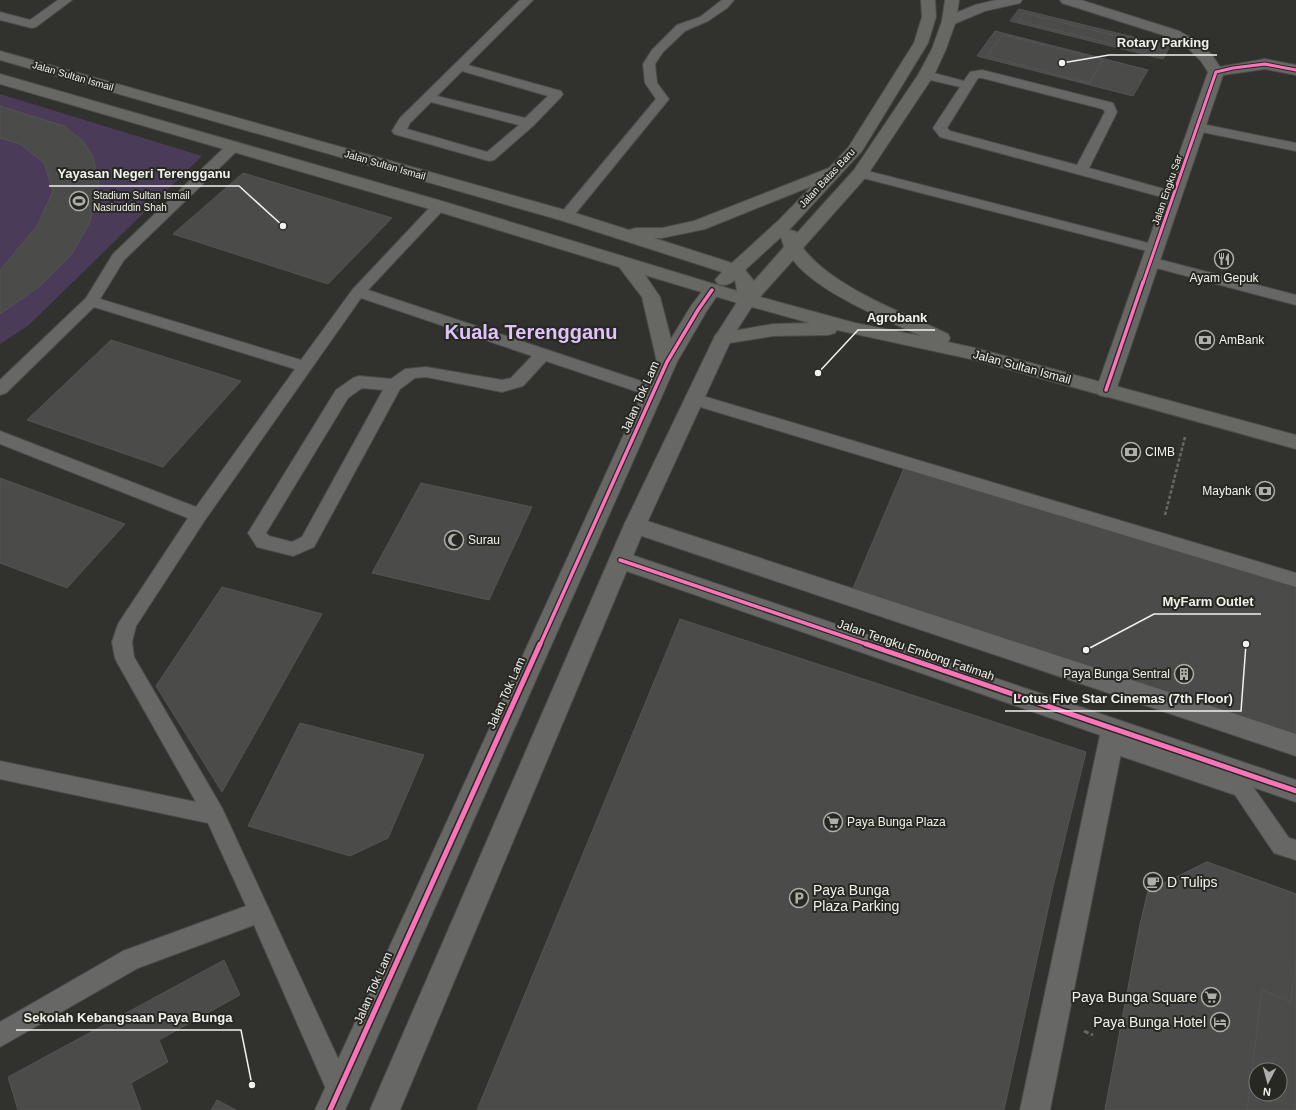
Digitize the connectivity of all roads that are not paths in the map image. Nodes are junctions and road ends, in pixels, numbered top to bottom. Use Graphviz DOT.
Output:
graph roads {
  1 [pos="66,0"];
  2 [pos="527,0"];
  3 [pos="728,0"];
  4 [pos="928,0"];
  5 [pos="1015,0"];
  6 [pos="1067,0"];
  7 [pos="953,2"];
  8 [pos="0,16"];
  9 [pos="949,21"];
  10 [pos="0,55"];
  11 [pos="460,67"];
  12 [pos="1296,70"];
  13 [pos="1216,72"];
  14 [pos="926,75"];
  15 [pos="0,79"];
  16 [pos="967,85"];
  17 [pos="429,98"];
  18 [pos="528,123"];
  19 [pos="1197,127"];
  20 [pos="234,146"];
  21 [pos="1296,147"];
  22 [pos="1081,170"];
  23 [pos="834,171"];
  24 [pos="860,172"];
  25 [pos="1173,196"];
  26 [pos="438,206"];
  27 [pos="566,216"];
  28 [pos="786,223"];
  29 [pos="621,233"];
  30 [pos="793,248"];
  31 [pos="1153,255"];
  32 [pos="625,262"];
  33 [pos="735,270"];
  34 [pos="712,290"];
  35 [pos="358,292"];
  36 [pos="746,300"];
  37 [pos="1296,300"];
  38 [pos="91,301"];
  39 [pos="855,329"];
  40 [pos="723,338"];
  41 [pos="543,354"];
  42 [pos="975,354"];
  43 [pos="666,362"];
  44 [pos="305,367"];
  45 [pos="394,385"];
  46 [pos="0,389"];
  47 [pos="1106,390"];
  48 [pos="653,391"];
  49 [pos="693,399"];
  50 [pos="0,437"];
  51 [pos="1296,442"];
  52 [pos="199,515"];
  53 [pos="635,525"];
  54 [pos="620,560"];
  55 [pos="1296,580"];
  56 [pos="1112,736"];
  57 [pos="1296,745"];
  58 [pos="0,770"];
  59 [pos="1296,791"];
  60 [pos="215,816"];
  61 [pos="1296,850"];
  62 [pos="260,912"];
  63 [pos="0,1035"];
  64 [pos="334,1100"];
  65 [pos="385,1110"];
  66 [pos="1035,1110"];
  1 -- 8 [label="lane"];
  2 -- 11 [label="lane"];
  3 -- 27 [label="lane"];
  4 -- 23 [label="main road, Jalan Batas Baru"];
  5 -- 9 [label="street"];
  6 -- 13 [label="street"];
  7 -- 9 [label="main road, Jalan Batas Baru"];
  9 -- 14 [label="main road, Jalan Batas Baru"];
  10 -- 27 [label="main road, Jalan Sultan Ismail"];
  11 -- 17 [label="lane"];
  11 -- 18 [label="lane"];
  12 -- 13 [label="street"];
  13 -- 19 [label="street, Jalan Engku Sar"];
  14 -- 16 [label="lane"];
  14 -- 24 [label="main road, Jalan Batas Baru"];
  15 -- 20 [label="main road, Jalan Sultan Ismail"];
  16 -- 22 [label="lane"];
  16 -- 22 [label="lane"];
  17 -- 18 [label="lane"];
  17 -- 18 [label="lane"];
  19 -- 21 [label="lane"];
  19 -- 25 [label="street, Jalan Engku Sar"];
  20 -- 26 [label="main road, Jalan Sultan Ismail"];
  20 -- 38 [label="lane"];
  22 -- 25 [label="lane"];
  23 -- 28 [label="main road, Jalan Batas Baru"];
  23 -- 29 [label="main road"];
  24 -- 30 [label="main road, Jalan Batas Baru"];
  24 -- 31 [label="lane"];
  25 -- 31 [label="street, Jalan Engku Sar"];
  26 -- 32 [label="main road, Jalan Sultan Ismail"];
  26 -- 35 [label="lane"];
  27 -- 29 [label="main road, Jalan Sultan Ismail"];
  28 -- 30 [label="main road"];
  28 -- 33 [label="main road, Jalan Batas Baru"];
  29 -- 33 [label="main road, Jalan Sultan Ismail"];
  30 -- 36 [label="main road, Jalan Batas Baru"];
  30 -- 42 [label="main road"];
  31 -- 37 [label="lane"];
  31 -- 47 [label="street, Jalan Engku Sar"];
  32 -- 34 [label="main road, Jalan Sultan Ismail"];
  32 -- 43 [label="main road"];
  33 -- 34 [label="main road, Jalan Batas Baru"];
  33 -- 36 [label="main road"];
  34 -- 36 [label="main road, Jalan Sultan Ismail"];
  34 -- 43 [label="street, Jalan Tok Lam"];
  35 -- 41 [label="lane"];
  35 -- 44 [label="lane"];
  36 -- 39 [label="main road, Jalan Sultan Ismail"];
  36 -- 40 [label="street"];
  38 -- 44 [label="lane"];
  38 -- 46 [label="lane"];
  39 -- 40 [label="main road"];
  39 -- 42 [label="main road, Jalan Sultan Ismail"];
  40 -- 49 [label="street"];
  41 -- 45 [label="lane"];
  41 -- 48 [label="lane"];
  42 -- 47 [label="main road, Jalan Sultan Ismail"];
  43 -- 48 [label="street, Jalan Tok Lam"];
  44 -- 52 [label="lane"];
  45 -- 45 [label="lane"];
  47 -- 51 [label="main road, Jalan Sultan Ismail"];
  48 -- 64 [label="street, Jalan Tok Lam"];
  49 -- 53 [label="street"];
  49 -- 55 [label="lane"];
  50 -- 52 [label="lane"];
  52 -- 60 [label="lane"];
  53 -- 54 [label="street"];
  53 -- 57 [label="street"];
  54 -- 56 [label="street, Jalan Tengku Embong Fatimah"];
  54 -- 65 [label="street"];
  56 -- 59 [label="street, Jalan Tengku Embong Fatimah"];
  56 -- 61 [label="lane"];
  56 -- 66 [label="street"];
  58 -- 60 [label="lane"];
  60 -- 62 [label="lane"];
  62 -- 63 [label="lane"];
  62 -- 64 [label="lane"];
}
